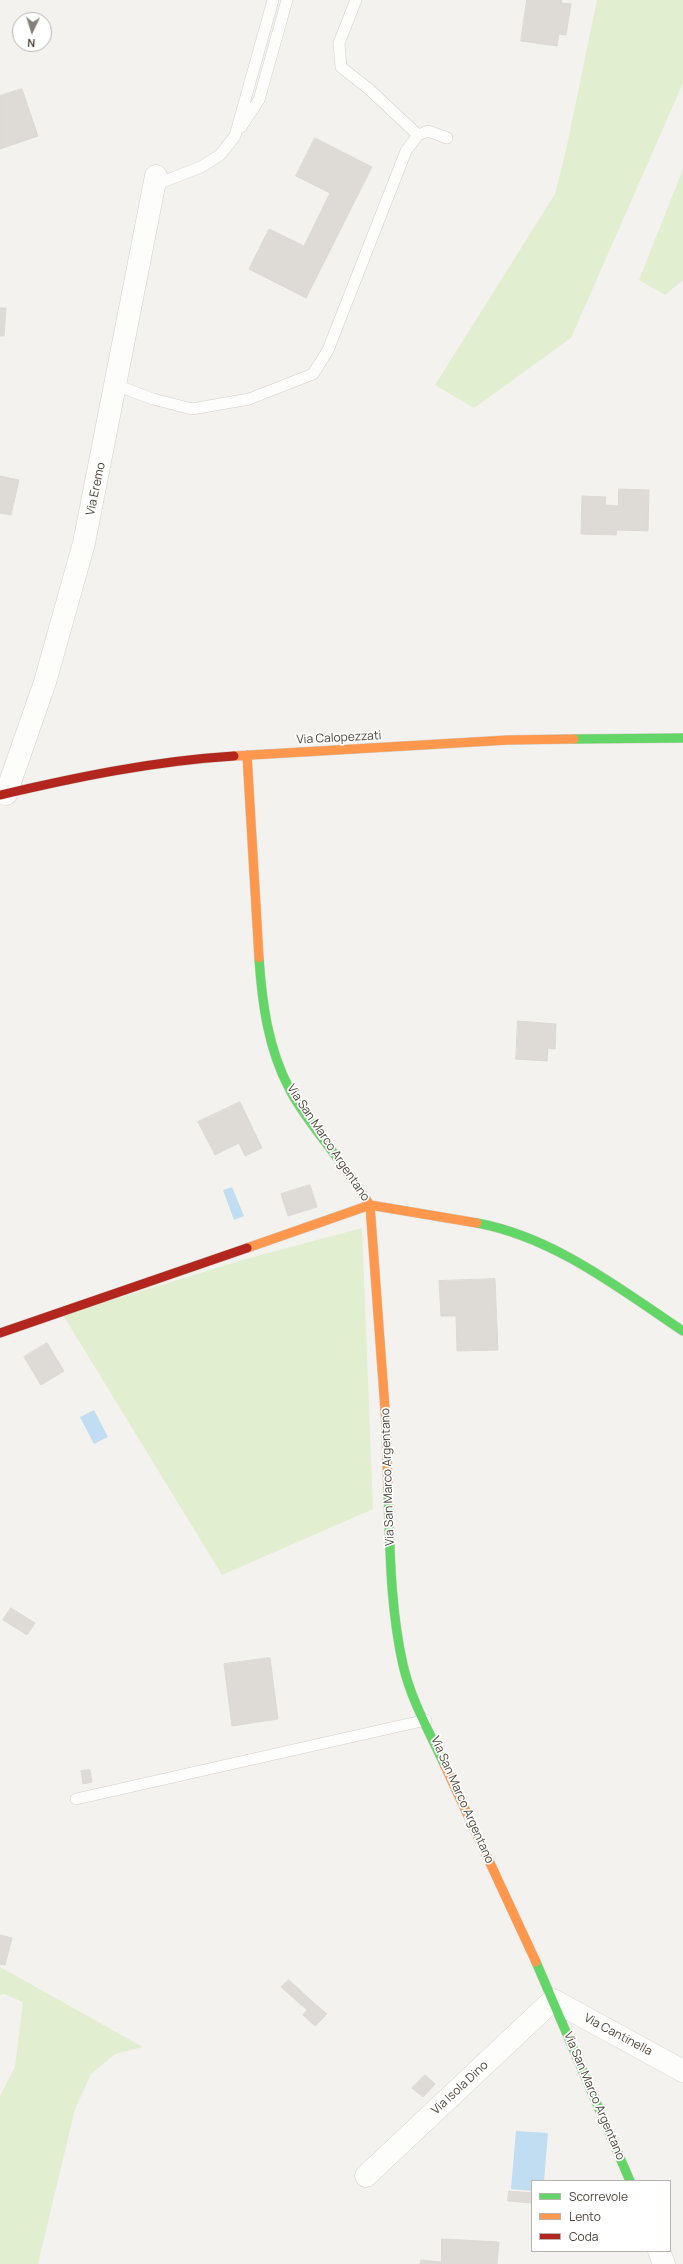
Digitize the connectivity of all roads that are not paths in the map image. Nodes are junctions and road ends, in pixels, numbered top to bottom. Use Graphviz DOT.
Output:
graph roads {
  1 [pos="273,0"];
  2 [pos="287,0"];
  3 [pos="356,0"];
  4 [pos="418,135"];
  5 [pos="235,136"];
  6 [pos="447,138"];
  7 [pos="155,180"];
  8 [pos="116,385"];
  9 [pos="683,738"];
  10 [pos="247,755"];
  11 [pos="3,795"];
  12 [pos="370,1205"];
  13 [pos="683,1331"];
  14 [pos="0,1333"];
  15 [pos="426,1720"];
  16 [pos="76,1799"];
  17 [pos="553,2000"];
  18 [pos="683,2071"];
  19 [pos="366,2176"];
  20 [pos="630,2180"];
  21 [pos="659,2252"];
  22 [pos="664,2264"];
  1 -- 5 [label="lane"];
  2 -- 5 [label="lane"];
  3 -- 4 [label="lane"];
  4 -- 6 [label="lane"];
  4 -- 8 [label="lane"];
  5 -- 7 [label="lane"];
  7 -- 8 [label="street, Via Eremo"];
  8 -- 11 [label="street, Via Eremo"];
  9 -- 10 [label="street, Via Calopezzati"];
  10 -- 11 [label="street, Via Calopezzati"];
  10 -- 12 [label="street, Via San Marco Argentano"];
  12 -- 13 [label="street"];
  12 -- 14 [label="street"];
  12 -- 15 [label="street, Via San Marco Argentano"];
  15 -- 16 [label="lane"];
  15 -- 17 [label="street, Via San Marco Argentano"];
  17 -- 18 [label="street, Via Cantinella"];
  17 -- 19 [label="street, Via Isola Dino"];
  17 -- 20 [label="street, Via San Marco Argentano"];
  21 -- 22 [label="street"];
}
